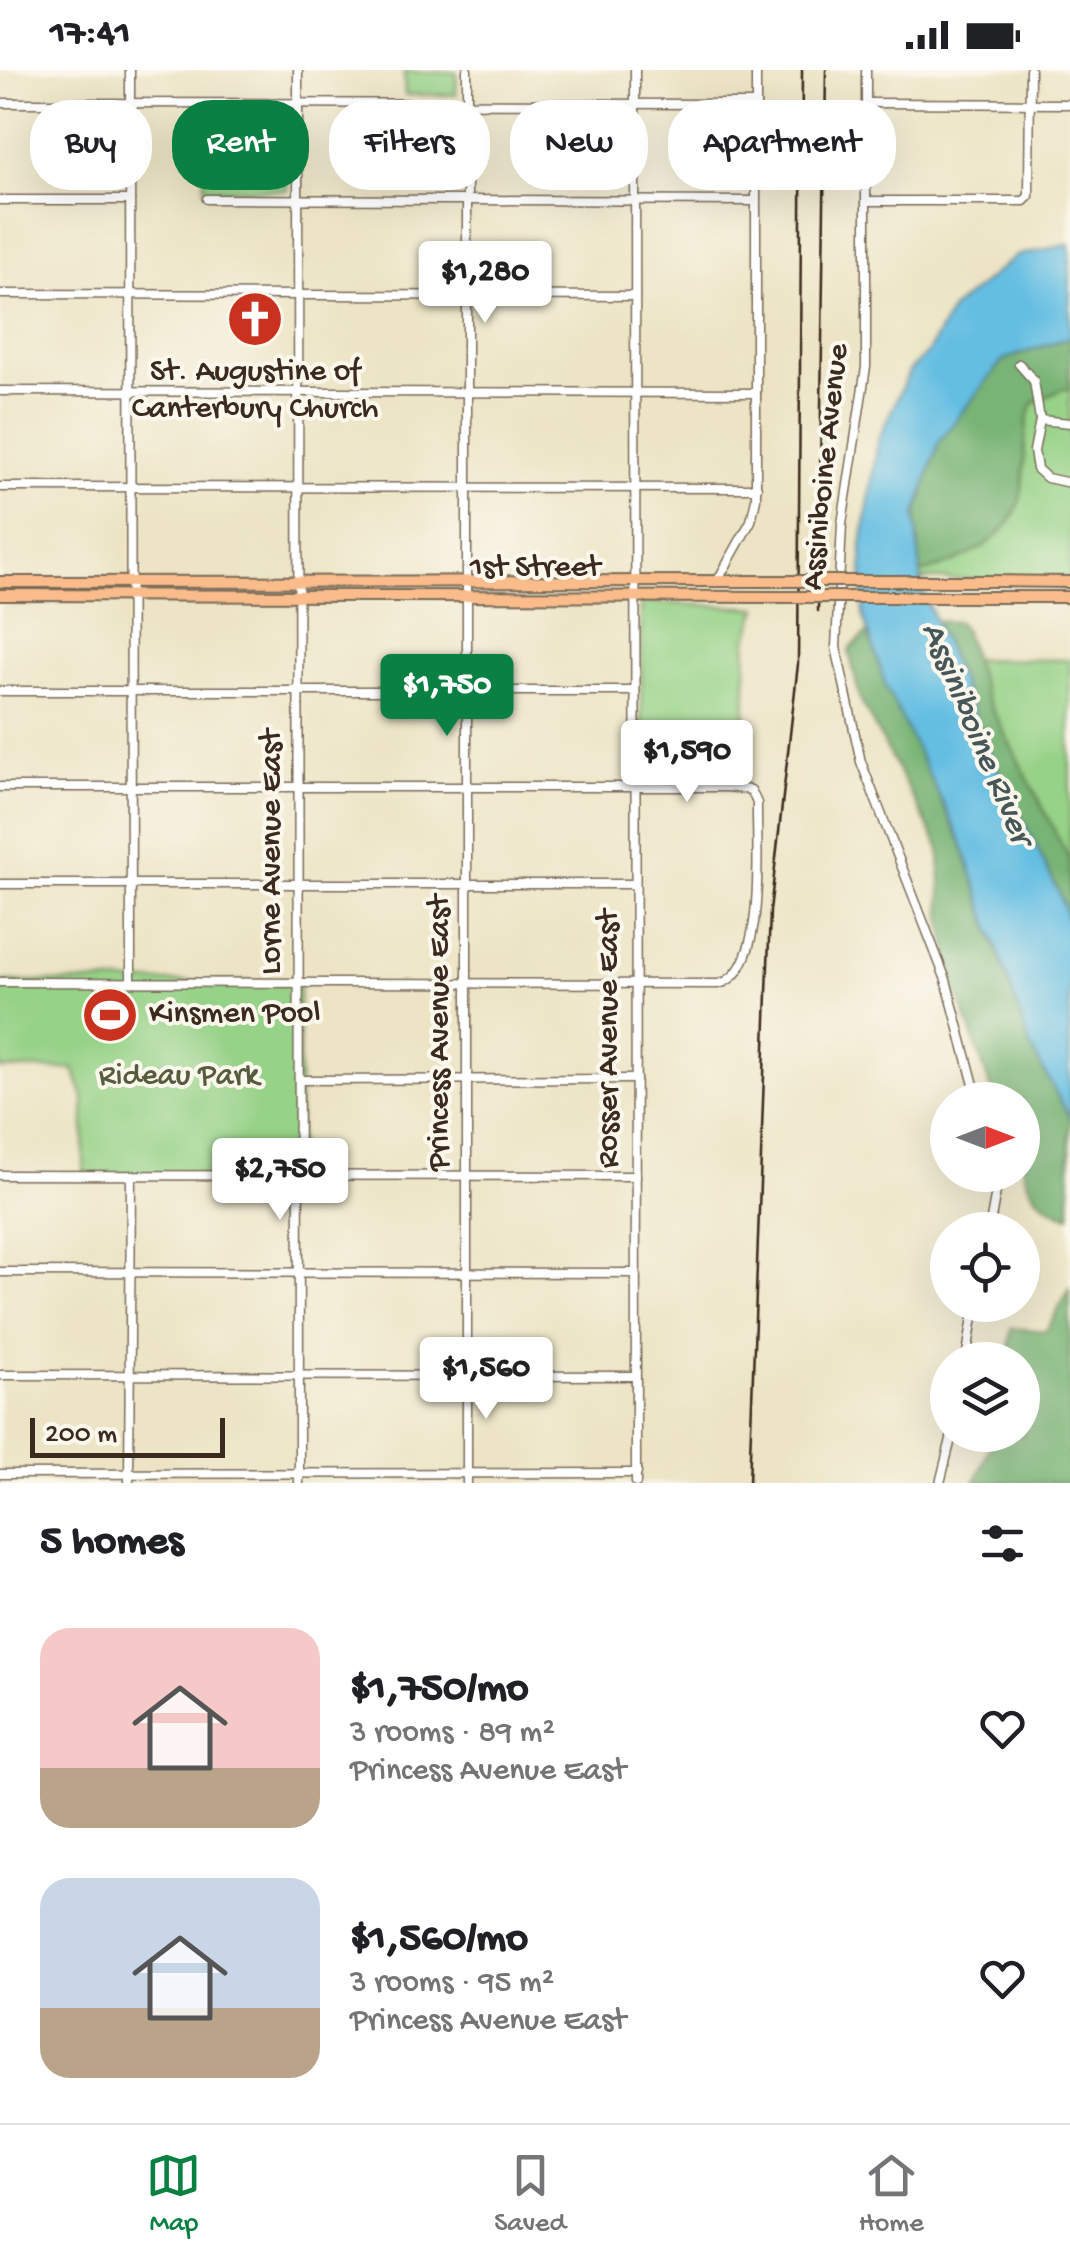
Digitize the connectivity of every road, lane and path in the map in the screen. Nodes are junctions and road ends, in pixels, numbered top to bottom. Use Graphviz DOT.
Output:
graph roads {
  1 [pos="130,70"];
  2 [pos="298,70"];
  3 [pos="467,70"];
  4 [pos="635,70"];
  5 [pos="756,70"];
  6 [pos="866,70"];
  7 [pos="1030,70"];
  8 [pos="130,100"];
  9 [pos="298,100"];
  10 [pos="467,100"];
  11 [pos="635,100"];
  12 [pos="756,100"];
  13 [pos="866,100"];
  14 [pos="896,103"];
  15 [pos="0,104"];
  16 [pos="30,104"];
  17 [pos="1070,104"];
  18 [pos="1030,105"];
  19 [pos="130,190"];
  20 [pos="298,190"];
  21 [pos="466,190"];
  22 [pos="635,190"];
  23 [pos="756,190"];
  24 [pos="866,190"];
  25 [pos="208,199"];
  26 [pos="298,199"];
  27 [pos="466,199"];
  28 [pos="0,200"];
  29 [pos="130,200"];
  30 [pos="635,200"];
  31 [pos="756,201"];
  32 [pos="866,201"];
  33 [pos="0,294"];
  34 [pos="466,294"];
  35 [pos="130,295"];
  36 [pos="298,295"];
  37 [pos="635,296"];
  38 [pos="1019,364"];
  39 [pos="297,390"];
  40 [pos="466,390"];
  41 [pos="0,391"];
  42 [pos="130,391"];
  43 [pos="635,392"];
  44 [pos="756,393"];
  45 [pos="1040,420"];
  46 [pos="1070,423"];
  47 [pos="1070,483"];
  48 [pos="130,484"];
  49 [pos="297,484"];
  50 [pos="466,486"];
  51 [pos="0,487"];
  52 [pos="635,488"];
  53 [pos="757,488"];
  54 [pos="736,548"];
  55 [pos="733,569"];
  56 [pos="0,582"];
  57 [pos="710,582"];
  58 [pos="732,582"];
  59 [pos="752,582"];
  60 [pos="1070,582"];
  61 [pos="297,587"];
  62 [pos="635,588"];
  63 [pos="130,589"];
  64 [pos="466,589"];
  65 [pos="671,594"];
  66 [pos="0,595"];
  67 [pos="1070,597"];
  68 [pos="131,690"];
  69 [pos="298,690"];
  70 [pos="466,690"];
  71 [pos="0,691"];
  72 [pos="635,691"];
  73 [pos="298,786"];
  74 [pos="635,786"];
  75 [pos="0,787"];
  76 [pos="131,787"];
  77 [pos="466,787"];
  78 [pos="0,884"];
  79 [pos="130,884"];
  80 [pos="298,884"];
  81 [pos="466,884"];
  82 [pos="635,884"];
  83 [pos="0,982"];
  84 [pos="131,982"];
  85 [pos="299,982"];
  86 [pos="466,982"];
  87 [pos="636,982"];
  88 [pos="636,1078"];
  89 [pos="467,1079"];
  90 [pos="299,1080"];
  91 [pos="973,1082"];
  92 [pos="299,1174"];
  93 [pos="0,1175"];
  94 [pos="131,1175"];
  95 [pos="466,1175"];
  96 [pos="636,1176"];
  97 [pos="130,1271"];
  98 [pos="299,1271"];
  99 [pos="0,1272"];
  100 [pos="466,1272"];
  101 [pos="634,1273"];
  102 [pos="468,1372"];
  103 [pos="299,1374"];
  104 [pos="130,1375"];
  105 [pos="0,1376"];
  106 [pos="635,1376"];
  107 [pos="948,1452"];
  108 [pos="467,1471"];
  109 [pos="0,1474"];
  110 [pos="129,1478"];
  111 [pos="637,1478"];
  112 [pos="299,1479"];
  113 [pos="467,1483"];
  114 [pos="940,1483"];
  1 -- 8 [label="street"];
  2 -- 9 [label="street, Lorne Avenue East"];
  3 -- 10 [label="street, Princess Avenue East"];
  4 -- 11 [label="street, Rosser Avenue East"];
  5 -- 12 [label="street"];
  6 -- 13 [label="street, Assiniboine Avenue"];
  7 -- 18 [label="street"];
  14 -- 18 [label="street"];
  15 -- 16 [label="street"];
  17 -- 18 [label="street"];
  18 -- 32 [label="street"];
  19 -- 29 [label="street"];
  20 -- 26 [label="street, Lorne Avenue East"];
  21 -- 27 [label="street, Princess Avenue East"];
  22 -- 30 [label="street, Rosser Avenue East"];
  23 -- 31 [label="street"];
  24 -- 32 [label="street, Assiniboine Avenue"];
  25 -- 26 [label="street"];
  26 -- 27 [label="street"];
  26 -- 36 [label="street, Lorne Avenue East"];
  27 -- 30 [label="street"];
  27 -- 34 [label="street, Princess Avenue East"];
  28 -- 29 [label="street"];
  29 -- 35 [label="street"];
  30 -- 31 [label="street"];
  30 -- 37 [label="street, Rosser Avenue East"];
  31 -- 44 [label="street"];
  32 -- 91 [label="street, Assiniboine Avenue"];
  33 -- 35 [label="street"];
  34 -- 36 [label="street"];
  34 -- 37 [label="street"];
  34 -- 40 [label="street, Princess Avenue East"];
  35 -- 36 [label="street"];
  35 -- 42 [label="street"];
  36 -- 39 [label="street, Lorne Avenue East"];
  37 -- 43 [label="street, Rosser Avenue East"];
  38 -- 45 [label="street"];
  39 -- 40 [label="street"];
  39 -- 42 [label="street"];
  39 -- 49 [label="street, Lorne Avenue East"];
  40 -- 43 [label="street"];
  40 -- 50 [label="street, Princess Avenue East"];
  41 -- 42 [label="street"];
  42 -- 48 [label="street"];
  43 -- 44 [label="street"];
  43 -- 52 [label="street, Rosser Avenue East"];
  44 -- 53 [label="street"];
  45 -- 46 [label="street"];
  45 -- 47 [label="street"];
  48 -- 49 [label="street"];
  48 -- 51 [label="street"];
  48 -- 63 [label="street"];
  49 -- 50 [label="street"];
  49 -- 61 [label="street, Lorne Avenue East"];
  50 -- 52 [label="street"];
  50 -- 64 [label="street, Princess Avenue East"];
  52 -- 53 [label="street"];
  52 -- 62 [label="street, Rosser Avenue East"];
  53 -- 54 [label="street"];
  54 -- 55 [label="street"];
  54 -- 57 [label="street"];
  55 -- 58 [label="street"];
  55 -- 59 [label="main road"];
  56 -- 63 [label="main road, 1st Street"];
  57 -- 58 [label="main road, 1st Street"];
  57 -- 62 [label="main road, 1st Street"];
  58 -- 59 [label="main road, 1st Street"];
  58 -- 65 [label="main road"];
  59 -- 60 [label="main road, 1st Street, bridge"];
  61 -- 63 [label="main road, 1st Street"];
  61 -- 64 [label="main road, 1st Street"];
  61 -- 69 [label="street, Lorne Avenue East"];
  62 -- 64 [label="main road, 1st Street"];
  62 -- 65 [label="main road, 1st Street"];
  62 -- 72 [label="street, Rosser Avenue East"];
  63 -- 66 [label="main road, 1st Street"];
  63 -- 68 [label="street"];
  64 -- 70 [label="street, Princess Avenue East"];
  65 -- 67 [label="main road, 1st Street, bridge"];
  68 -- 69 [label="street"];
  68 -- 71 [label="street"];
  68 -- 76 [label="street"];
  69 -- 70 [label="street"];
  69 -- 73 [label="street, Lorne Avenue East"];
  70 -- 72 [label="street"];
  70 -- 77 [label="street, Princess Avenue East"];
  72 -- 74 [label="street, Rosser Avenue East"];
  73 -- 76 [label="street"];
  73 -- 77 [label="street"];
  73 -- 80 [label="street, Lorne Avenue East"];
  74 -- 77 [label="street"];
  74 -- 82 [label="street, Rosser Avenue East"];
  74 -- 87 [label="street"];
  75 -- 76 [label="street"];
  76 -- 79 [label="street"];
  77 -- 81 [label="street, Princess Avenue East"];
  78 -- 79 [label="street"];
  79 -- 80 [label="street"];
  79 -- 84 [label="street"];
  80 -- 81 [label="street"];
  80 -- 85 [label="street, Lorne Avenue East"];
  81 -- 82 [label="street"];
  81 -- 86 [label="street, Princess Avenue East"];
  82 -- 87 [label="street, Rosser Avenue East"];
  83 -- 84 [label="street"];
  84 -- 85 [label="street"];
  85 -- 86 [label="street"];
  85 -- 90 [label="street, Lorne Avenue East"];
  86 -- 87 [label="street"];
  86 -- 89 [label="street, Princess Avenue East"];
  87 -- 88 [label="street, Rosser Avenue East"];
  88 -- 89 [label="street"];
  88 -- 96 [label="street, Rosser Avenue East"];
  89 -- 90 [label="street"];
  89 -- 95 [label="street, Princess Avenue East"];
  90 -- 92 [label="street, Lorne Avenue East"];
  92 -- 94 [label="street"];
  92 -- 95 [label="street"];
  92 -- 98 [label="street, Lorne Avenue East"];
  93 -- 94 [label="street"];
  94 -- 97 [label="street"];
  95 -- 96 [label="street"];
  95 -- 100 [label="street, Princess Avenue East"];
  96 -- 101 [label="street, Rosser Avenue East"];
  97 -- 98 [label="street"];
  97 -- 99 [label="street"];
  97 -- 104 [label="street"];
  98 -- 100 [label="street"];
  98 -- 103 [label="street, Lorne Avenue East"];
  100 -- 101 [label="street"];
  100 -- 102 [label="street, Princess Avenue East"];
  101 -- 106 [label="street, Rosser Avenue East"];
  102 -- 103 [label="street"];
  102 -- 106 [label="street"];
  102 -- 108 [label="street, Princess Avenue East"];
  103 -- 104 [label="street"];
  103 -- 112 [label="street, Lorne Avenue East"];
  104 -- 105 [label="street"];
  104 -- 110 [label="street"];
  106 -- 111 [label="street, Rosser Avenue East"];
  107 -- 114 [label="street"];
  108 -- 111 [label="street"];
  108 -- 112 [label="street"];
  108 -- 113 [label="street, Princess Avenue East"];
  109 -- 110 [label="street"];
  110 -- 112 [label="street"];
}
